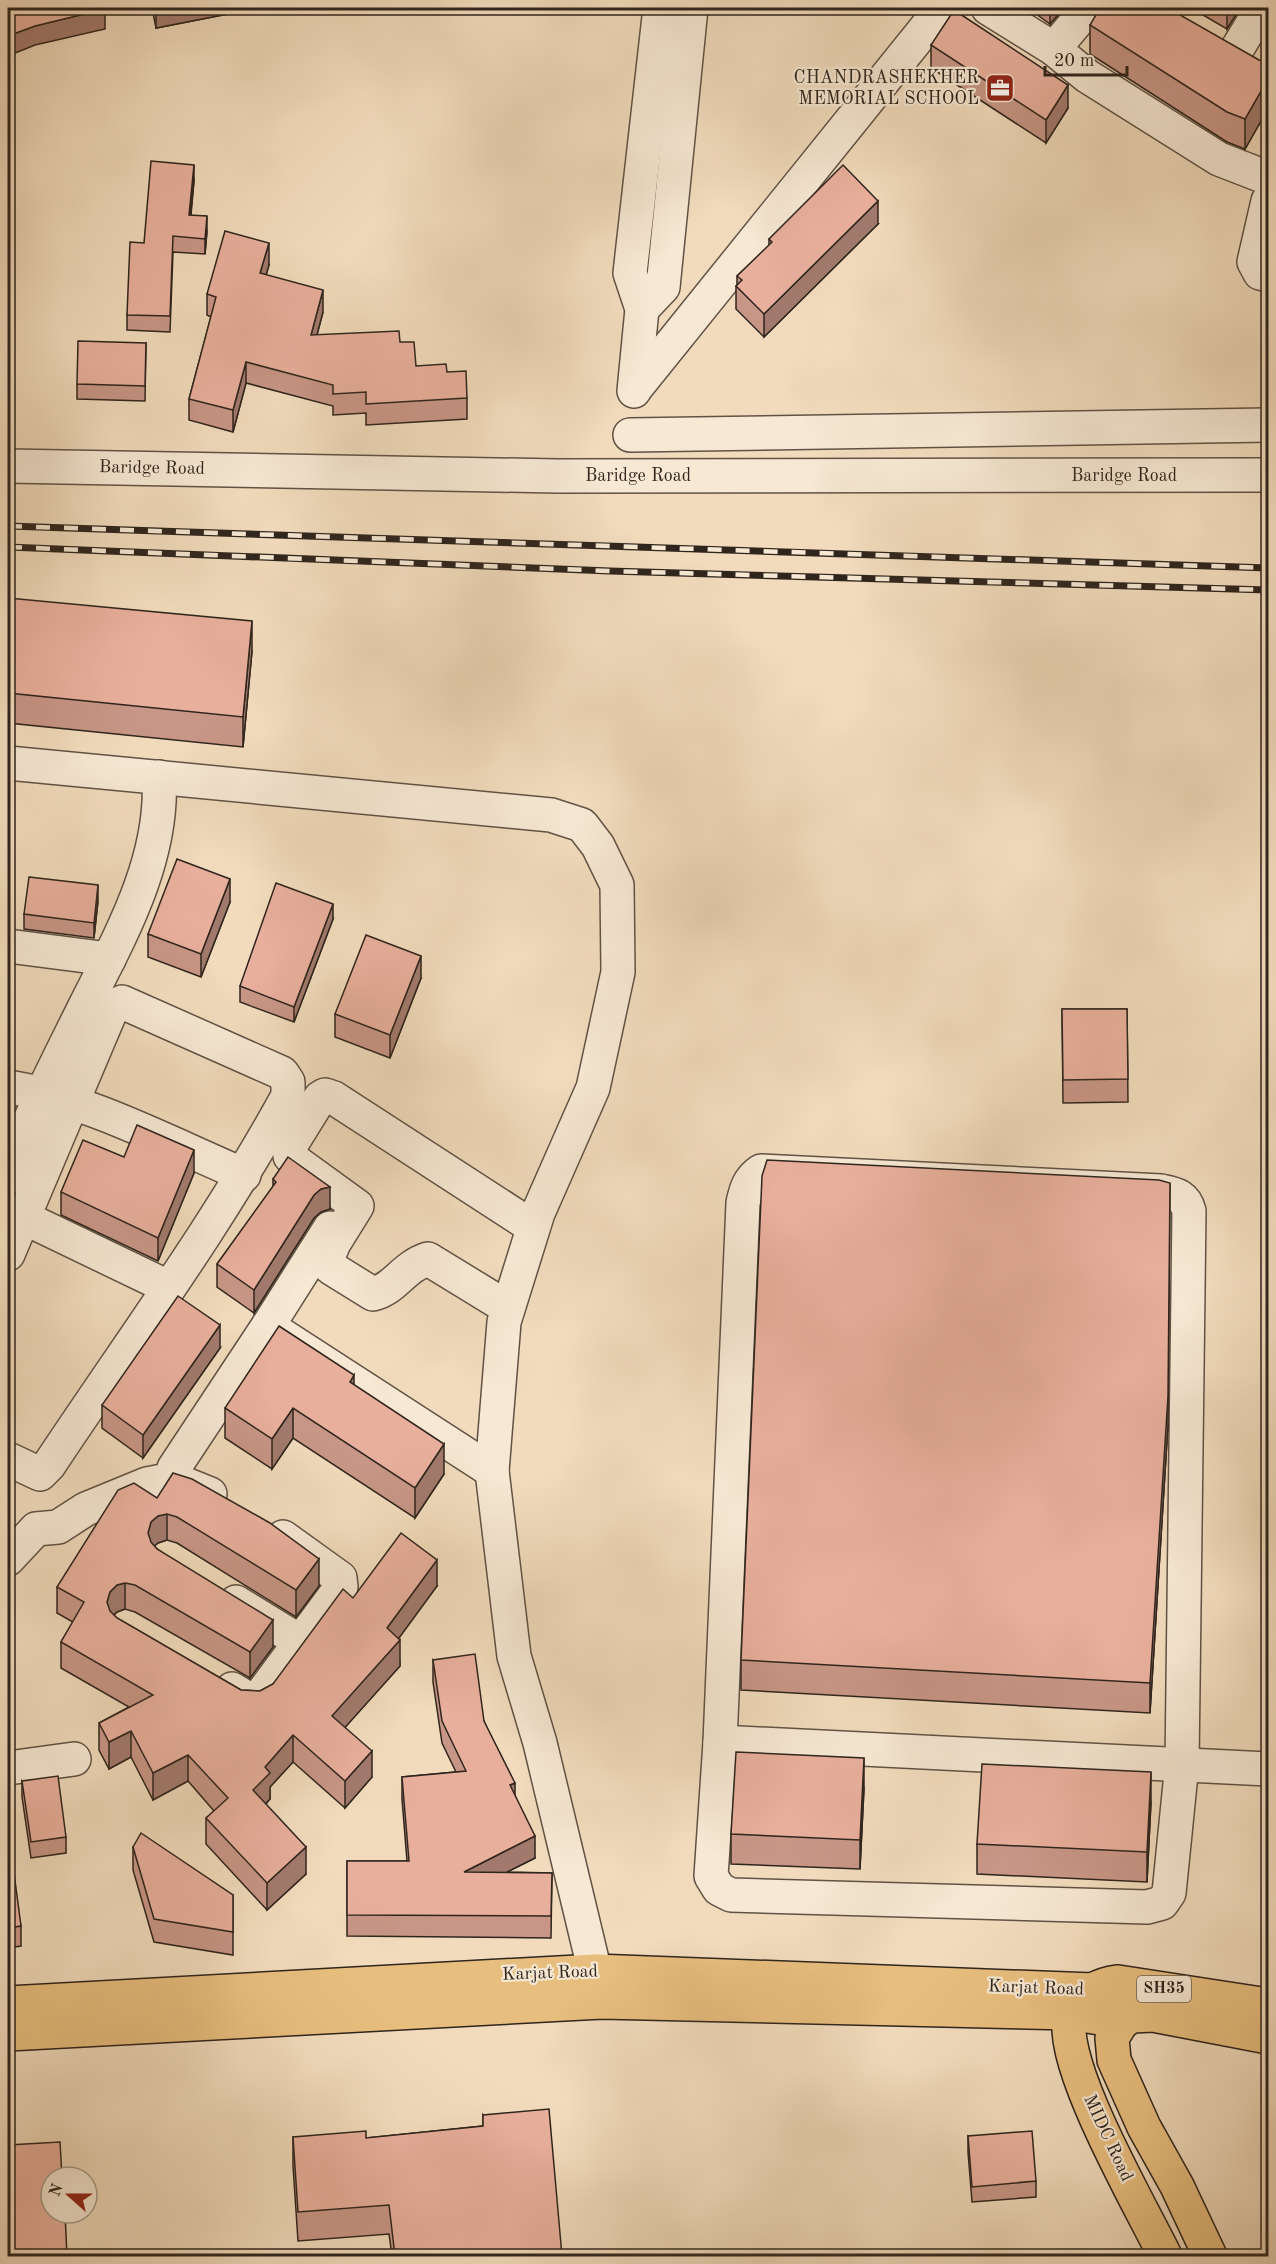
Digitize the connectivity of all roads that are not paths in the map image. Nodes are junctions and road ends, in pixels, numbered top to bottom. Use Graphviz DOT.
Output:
graph roads {
  1 [pos="660,8"];
  2 [pos="691,8"];
  3 [pos="942,8"];
  4 [pos="988,8"];
  5 [pos="1088,8"];
  6 [pos="1262,8"];
  7 [pos="1206,37"];
  8 [pos="1054,49"];
  9 [pos="1269,178"];
  10 [pos="1269,201"];
  11 [pos="1269,275"];
  12 [pos="642,309"];
  13 [pos="634,390"];
  14 [pos="1269,425"];
  15 [pos="630,435"];
  16 [pos="8,466"];
  17 [pos="1269,475"];
  18 [pos="626,476"];
  19 [pos="8,763"];
  20 [pos="159,777"];
  21 [pos="8,946"];
  22 [pos="109,959"];
  23 [pos="8,1087"];
  24 [pos="57,1097"];
  25 [pos="244,1175"];
  26 [pos="8,1178"];
  27 [pos="349,1200"];
  28 [pos="15,1213"];
  29 [pos="533,1227"];
  30 [pos="8,1254"];
  31 [pos="168,1287"];
  32 [pos="508,1308"];
  33 [pos="268,1326"];
  34 [pos="8,1459"];
  35 [pos="174,1468"];
  36 [pos="492,1472"];
  37 [pos="8,1560"];
  38 [pos="215,1588"];
  39 [pos="301,1642"];
  40 [pos="209,1676"];
  41 [pos="720,1742"];
  42 [pos="74,1759"];
  43 [pos="1182,1764"];
  44 [pos="8,1768"];
  45 [pos="1269,1769"];
  46 [pos="598,1986"];
  47 [pos="1093,1990"];
  48 [pos="8,2003"];
  49 [pos="1269,2005"];
  50 [pos="1071,2013"];
  51 [pos="1127,2019"];
  52 [pos="8,2034"];
  53 [pos="1269,2037"];
  54 [pos="1165,2256"];
  55 [pos="1210,2256"];
  1 -- 12 [label="street"];
  2 -- 12 [label="street"];
  3 -- 13 [label="street"];
  4 -- 8 [label="street"];
  5 -- 8 [label="street"];
  6 -- 7 [label="street"];
  8 -- 9 [label="street"];
  10 -- 11 [label="street"];
  12 -- 13 [label="street"];
  13 -- 15 [label="street"];
  14 -- 15 [label="street"];
  15 -- 18 [label="street"];
  16 -- 18 [label="street, Baridge Road"];
  17 -- 18 [label="street, Baridge Road"];
  19 -- 20 [label="street"];
  20 -- 22 [label="street"];
  20 -- 29 [label="street"];
  21 -- 22 [label="street"];
  22 -- 24 [label="street"];
  23 -- 24 [label="street"];
  24 -- 25 [label="street"];
  24 -- 25 [label="street"];
  24 -- 26 [label="street"];
  24 -- 28 [label="street"];
  25 -- 31 [label="street"];
  27 -- 29 [label="street"];
  27 -- 32 [label="street"];
  27 -- 33 [label="street"];
  28 -- 30 [label="street"];
  28 -- 31 [label="street"];
  29 -- 32 [label="street"];
  31 -- 34 [label="street"];
  32 -- 36 [label="street"];
  33 -- 35 [label="street"];
  33 -- 36 [label="street"];
  36 -- 46 [label="street"];
  37 -- 39 [label="street"];
  38 -- 39 [label="street"];
  39 -- 40 [label="street"];
  41 -- 43 [label="street"];
  41 -- 43 [label="street"];
  41 -- 43 [label="street"];
  42 -- 44 [label="street"];
  43 -- 45 [label="street"];
  46 -- 47 [label="main road, Karjat Road"];
  46 -- 48 [label="main road, Karjat Road"];
  46 -- 50 [label="main road, Karjat Road"];
  46 -- 52 [label="main road, Karjat Road"];
  47 -- 49 [label="main road, Karjat Road / SH35"];
  47 -- 50 [label="main road, Karjat Road"];
  47 -- 51 [label="main road, Karjat Road"];
  50 -- 51 [label="main road, Karjat Road"];
  50 -- 54 [label="main road, MIDC Road"];
  51 -- 53 [label="main road, Karjat Road / SH35"];
  51 -- 55 [label="main road, MIDC Road"];
}
